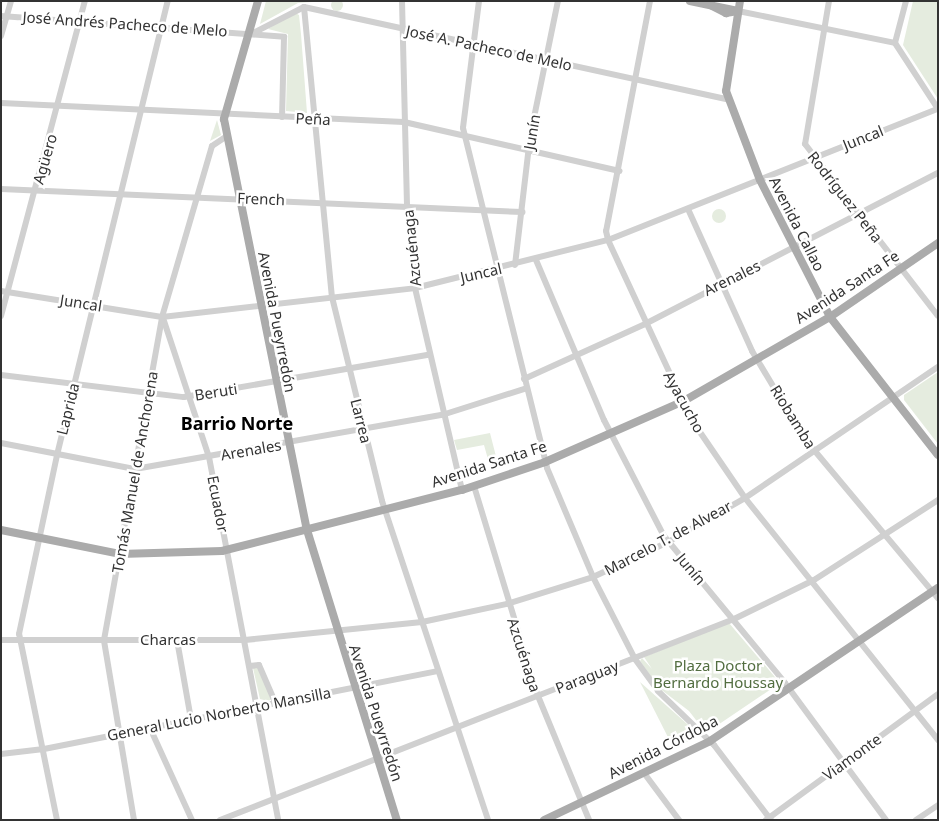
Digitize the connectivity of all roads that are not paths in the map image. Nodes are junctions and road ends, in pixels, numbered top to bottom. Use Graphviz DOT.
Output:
graph roads {
  1 [pos="11,1"];
  2 [pos="85,1"];
  3 [pos="168,1"];
  4 [pos="258,1"];
  5 [pos="402,1"];
  6 [pos="479,1"];
  7 [pos="558,1"];
  8 [pos="650,1"];
  9 [pos="690,1"];
  10 [pos="740,1"];
  11 [pos="829,1"];
  12 [pos="906,1"];
  13 [pos="304,7"];
  14 [pos="738,11"];
  15 [pos="4,17"];
  16 [pos="79,21"];
  17 [pos="160,25"];
  18 [pos="824,27"];
  19 [pos="401,29"];
  20 [pos="252,32"];
  21 [pos="1,36"];
  22 [pos="895,42"];
  23 [pos="473,43"];
  24 [pos="546,61"];
  25 [pos="636,80"];
  26 [pos="728,99"];
  27 [pos="1,103"];
  28 [pos="60,107"];
  29 [pos="938,109"];
  30 [pos="142,111"];
  31 [pos="224,113"];
  32 [pos="282,117"];
  33 [pos="315,119"];
  34 [pos="404,122"];
  35 [pos="227,136"];
  36 [pos="464,136"];
  37 [pos="528,152"];
  38 [pos="813,158"];
  39 [pos="619,171"];
  40 [pos="938,173"];
  41 [pos="760,180"];
  42 [pos="1,189"];
  43 [pos="36,190"];
  44 [pos="122,193"];
  45 [pos="199,198"];
  46 [pos="238,198"];
  47 [pos="322,200"];
  48 [pos="407,205"];
  49 [pos="483,209"];
  50 [pos="688,209"];
  51 [pos="522,212"];
  52 [pos="858,214"];
  53 [pos="608,240"];
  54 [pos="938,243"];
  55 [pos="795,248"];
  56 [pos="536,260"];
  57 [pos="515,265"];
  58 [pos="901,268"];
  59 [pos="497,269"];
  60 [pos="721,282"];
  61 [pos="415,288"];
  62 [pos="5,291"];
  63 [pos="332,297"];
  64 [pos="94,305"];
  65 [pos="259,306"];
  66 [pos="1,316"];
  67 [pos="938,316"];
  68 [pos="162,317"];
  69 [pos="830,317"];
  70 [pos="645,324"];
  71 [pos="159,338"];
  72 [pos="171,339"];
  73 [pos="428,355"];
  74 [pos="576,358"];
  75 [pos="757,359"];
  76 [pos="938,367"];
  77 [pos="348,370"];
  78 [pos="1,376"];
  79 [pos="524,379"];
  80 [pos="274,382"];
  81 [pos="74,384"];
  82 [pos="527,388"];
  83 [pos="149,393"];
  84 [pos="190,396"];
  85 [pos="893,397"];
  86 [pos="682,402"];
  87 [pos="442,415"];
  88 [pos="364,430"];
  89 [pos="610,432"];
  90 [pos="288,443"];
  91 [pos="1,444"];
  92 [pos="814,451"];
  93 [pos="57,455"];
  94 [pos="938,455"];
  95 [pos="209,457"];
  96 [pos="546,462"];
  97 [pos="135,469"];
  98 [pos="474,486"];
  99 [pos="462,490"];
  100 [pos="745,498"];
  101 [pos="938,500"];
  102 [pos="385,510"];
  103 [pos="1,530"];
  104 [pos="307,530"];
  105 [pos="883,534"];
  106 [pos="38,538"];
  107 [pos="668,542"];
  108 [pos="227,550"];
  109 [pos="120,554"];
  110 [pos="593,578"];
  111 [pos="814,580"];
  112 [pos="935,589"];
  113 [pos="938,598"];
  114 [pos="507,604"];
  115 [pos="734,619"];
  116 [pos="422,622"];
  117 [pos="335,631"];
  118 [pos="1,640"];
  119 [pos="20,640"];
  120 [pos="104,640"];
  121 [pos="177,640"];
  122 [pos="245,640"];
  123 [pos="858,640"];
  124 [pos="635,658"];
  125 [pos="250,666"];
  126 [pos="437,671"];
  127 [pos="353,687"];
  128 [pos="789,688"];
  129 [pos="938,694"];
  130 [pos="538,696"];
  131 [pos="275,702"];
  132 [pos="258,706"];
  133 [pos="915,711"];
  134 [pos="192,719"];
  135 [pos="150,728"];
  136 [pos="455,728"];
  137 [pos="122,733"];
  138 [pos="938,740"];
  139 [pos="710,741"];
  140 [pos="44,750"];
  141 [pos="1,754"];
  142 [pos="376,759"];
  143 [pos="845,763"];
  144 [pos="644,773"];
  145 [pos="274,799"];
  146 [pos="578,804"];
  147 [pos="938,805"];
  148 [pos="769,819"];
  149 [pos="57,820"];
  150 [pos="134,820"];
  151 [pos="192,820"];
  152 [pos="220,820"];
  153 [pos="278,820"];
  154 [pos="397,820"];
  155 [pos="488,820"];
  156 [pos="544,820"];
  157 [pos="589,820"];
  158 [pos="679,820"];
  159 [pos="886,820"];
  160 [pos="916,820"];
  1 -- 15 [label="street"];
  2 -- 16 [label="street, Agüero"];
  3 -- 17 [label="street, Laprida"];
  4 -- 20 [label="main road, Avenida Pueyrredón"];
  5 -- 19 [label="street, Azcuénaga"];
  6 -- 23 [label="street"];
  7 -- 24 [label="street, Junín"];
  8 -- 25 [label="street, Ayacucho"];
  9 -- 14 [label="main road"];
  10 -- 14 [label="main road, Avenida Callao"];
  11 -- 18 [label="street, Rodríguez Peña"];
  12 -- 22 [label="street"];
  13 -- 19 [label="street, José A. Pacheco de Melo"];
  13 -- 20 [label="street"];
  13 -- 33 [label="street, Larrea"];
  14 -- 18 [label="street"];
  14 -- 26 [label="main road, Avenida Callao"];
  15 -- 16 [label="street, José Andrés Pacheco de Melo"];
  15 -- 21 [label="street"];
  16 -- 17 [label="street, José Andrés Pacheco de Melo"];
  16 -- 28 [label="street, Agüero"];
  17 -- 20 [label="street, José Andrés Pacheco de Melo"];
  17 -- 30 [label="street, Laprida"];
  18 -- 22 [label="street"];
  18 -- 38 [label="street, Rodríguez Peña"];
  19 -- 23 [label="street, José A. Pacheco de Melo"];
  19 -- 34 [label="street, Azcuénaga"];
  20 -- 31 [label="main road, Avenida Pueyrredón"];
  20 -- 32 [label="street, José Andrés Pacheco de Melo"];
  22 -- 29 [label="street"];
  23 -- 24 [label="street, José A. Pacheco de Melo"];
  23 -- 36 [label="street"];
  24 -- 25 [label="street, José A. Pacheco de Melo"];
  24 -- 37 [label="street, Junín"];
  25 -- 26 [label="street, José A. Pacheco de Melo"];
  25 -- 39 [label="street, Ayacucho"];
  26 -- 41 [label="main road, Avenida Callao"];
  27 -- 28 [label="street, Peña"];
  28 -- 30 [label="street, Peña"];
  28 -- 43 [label="street, Agüero"];
  29 -- 38 [label="street, Juncal"];
  30 -- 31 [label="street, Peña"];
  30 -- 44 [label="street, Laprida"];
  31 -- 32 [label="street, Peña"];
  31 -- 35 [label="main road, Avenida Pueyrredón"];
  32 -- 33 [label="street, Peña"];
  33 -- 34 [label="street, Peña"];
  33 -- 47 [label="street, Larrea"];
  34 -- 36 [label="street, Peña"];
  34 -- 48 [label="street, Azcuénaga"];
  35 -- 45 [label="street, Tomás Manuel de Anchorena"];
  35 -- 46 [label="main road, Avenida Pueyrredón"];
  36 -- 37 [label="street, Peña"];
  36 -- 49 [label="street"];
  37 -- 39 [label="street, Peña"];
  37 -- 51 [label="street, Junín"];
  38 -- 41 [label="street, Juncal"];
  38 -- 52 [label="street, Rodríguez Peña"];
  39 -- 53 [label="street, Ayacucho"];
  40 -- 52 [label="street, Arenales"];
  41 -- 50 [label="street, Juncal"];
  41 -- 55 [label="main road, Avenida Callao"];
  42 -- 43 [label="street, French"];
  43 -- 44 [label="street, French"];
  43 -- 62 [label="street, Agüero"];
  44 -- 45 [label="street, French"];
  44 -- 64 [label="street, Laprida"];
  45 -- 46 [label="street, French"];
  45 -- 68 [label="street, Tomás Manuel de Anchorena"];
  46 -- 47 [label="street, French"];
  46 -- 65 [label="main road, Avenida Pueyrredón"];
  47 -- 48 [label="street, French"];
  47 -- 63 [label="street, Larrea"];
  48 -- 49 [label="street, French"];
  48 -- 61 [label="street, Azcuénaga"];
  49 -- 51 [label="street, French"];
  49 -- 59 [label="street"];
  50 -- 53 [label="street, Juncal"];
  50 -- 60 [label="street, Riobamba"];
  51 -- 57 [label="street, Junín"];
  52 -- 55 [label="street, Arenales"];
  52 -- 58 [label="street, Rodríguez Peña"];
  53 -- 56 [label="street, Juncal"];
  53 -- 70 [label="street, Ayacucho"];
  54 -- 58 [label="main road, Avenida Santa Fe"];
  55 -- 60 [label="street, Arenales"];
  55 -- 69 [label="main road, Avenida Callao"];
  56 -- 57 [label="street, Juncal"];
  56 -- 74 [label="street, Junín"];
  57 -- 59 [label="street, Juncal"];
  58 -- 67 [label="street, Rodríguez Peña"];
  58 -- 69 [label="main road, Avenida Santa Fe"];
  59 -- 61 [label="street, Juncal"];
  59 -- 79 [label="street"];
  60 -- 70 [label="street, Arenales"];
  60 -- 75 [label="street, Riobamba"];
  61 -- 63 [label="street, Juncal"];
  61 -- 73 [label="street, Azcuénaga"];
  62 -- 64 [label="street, Juncal"];
  62 -- 66 [label="street, Agüero"];
  63 -- 65 [label="street, Juncal"];
  63 -- 77 [label="street, Larrea"];
  64 -- 68 [label="street, Juncal"];
  64 -- 81 [label="street, Laprida"];
  65 -- 68 [label="street, Juncal"];
  65 -- 80 [label="main road, Avenida Pueyrredón"];
  68 -- 71 [label="street, Tomás Manuel de Anchorena"];
  68 -- 72 [label="street, Ecuador"];
  69 -- 75 [label="main road, Avenida Santa Fe"];
  69 -- 85 [label="main road, Avenida Callao"];
  70 -- 74 [label="street, Arenales"];
  70 -- 86 [label="street, Ayacucho"];
  71 -- 72 [label="street"];
  71 -- 83 [label="street, Tomás Manuel de Anchorena"];
  72 -- 84 [label="street, Ecuador"];
  73 -- 77 [label="street, Beruti"];
  73 -- 87 [label="street, Azcuénaga"];
  74 -- 79 [label="street, Arenales"];
  74 -- 89 [label="street, Junín"];
  75 -- 86 [label="main road, Avenida Santa Fe"];
  75 -- 92 [label="street, Riobamba"];
  76 -- 85 [label="street, Marcelo T. de Alvear"];
  77 -- 80 [label="street, Beruti"];
  77 -- 88 [label="street, Larrea"];
  78 -- 81 [label="street, Beruti"];
  79 -- 82 [label="street"];
  80 -- 84 [label="street, Beruti"];
  80 -- 90 [label="main road, Avenida Pueyrredón"];
  81 -- 83 [label="street, Beruti"];
  81 -- 93 [label="street, Laprida"];
  82 -- 87 [label="street, Arenales"];
  82 -- 96 [label="street"];
  83 -- 84 [label="street, Beruti"];
  83 -- 97 [label="street, Tomás Manuel de Anchorena"];
  84 -- 95 [label="street, Ecuador"];
  85 -- 92 [label="street, Marcelo T. de Alvear"];
  85 -- 94 [label="main road, Avenida Callao"];
  86 -- 89 [label="main road, Avenida Santa Fe"];
  86 -- 100 [label="street, Ayacucho"];
  87 -- 88 [label="street, Arenales"];
  87 -- 99 [label="street, Azcuénaga"];
  88 -- 90 [label="street, Arenales"];
  88 -- 102 [label="street, Larrea"];
  89 -- 96 [label="main road, Avenida Santa Fe"];
  89 -- 107 [label="street, Junín"];
  90 -- 95 [label="street, Arenales"];
  90 -- 104 [label="main road, Avenida Pueyrredón"];
  91 -- 93 [label="street, Arenales"];
  92 -- 100 [label="street, Marcelo T. de Alvear"];
  92 -- 105 [label="street, Riobamba"];
  93 -- 97 [label="street, Arenales"];
  93 -- 106 [label="street, Laprida"];
  95 -- 97 [label="street, Arenales"];
  95 -- 108 [label="street, Ecuador"];
  96 -- 98 [label="main road, Avenida Santa Fe"];
  96 -- 110 [label="street"];
  97 -- 109 [label="street, Tomás Manuel de Anchorena"];
  98 -- 99 [label="main road, Avenida Santa Fe"];
  98 -- 114 [label="street, Azcuénaga"];
  99 -- 102 [label="main road, Avenida Santa Fe"];
  100 -- 107 [label="street, Marcelo T. de Alvear"];
  100 -- 111 [label="street, Ayacucho"];
  101 -- 105 [label="street, Paraguay"];
  102 -- 104 [label="main road, Avenida Santa Fe"];
  102 -- 116 [label="street, Larrea"];
  103 -- 106 [label="main road, Avenida Santa Fe"];
  104 -- 108 [label="main road, Avenida Santa Fe"];
  104 -- 117 [label="main road, Avenida Pueyrredón"];
  105 -- 111 [label="street, Paraguay"];
  105 -- 112 [label="street, Riobamba"];
  106 -- 109 [label="main road, Avenida Santa Fe"];
  106 -- 119 [label="street, Laprida"];
  107 -- 110 [label="street, Marcelo T. de Alvear"];
  107 -- 115 [label="street, Junín"];
  108 -- 109 [label="main road, Avenida Santa Fe"];
  108 -- 122 [label="street, Ecuador"];
  109 -- 120 [label="street, Tomás Manuel de Anchorena"];
  110 -- 114 [label="street, Marcelo T. de Alvear"];
  110 -- 124 [label="street"];
  111 -- 115 [label="street, Paraguay"];
  111 -- 123 [label="street, Ayacucho"];
  112 -- 113 [label="street, Riobamba"];
  112 -- 123 [label="main road, Avenida Córdoba"];
  114 -- 116 [label="street, Marcelo T. de Alvear"];
  114 -- 130 [label="street, Azcuénaga"];
  115 -- 124 [label="street, Paraguay"];
  115 -- 128 [label="street, Junín"];
  116 -- 117 [label="street, Marcelo T. de Alvear"];
  116 -- 126 [label="street, Larrea"];
  117 -- 122 [label="street, Charcas"];
  117 -- 127 [label="main road, Avenida Pueyrredón"];
  118 -- 119 [label="street, Charcas"];
  119 -- 120 [label="street, Charcas"];
  119 -- 140 [label="street, Laprida"];
  120 -- 121 [label="street, Charcas"];
  120 -- 137 [label="street, Tomás Manuel de Anchorena"];
  121 -- 122 [label="street, Charcas"];
  121 -- 134 [label="street"];
  122 -- 125 [label="street, Ecuador"];
  123 -- 128 [label="main road, Avenida Córdoba"];
  123 -- 133 [label="street, Ayacucho"];
  124 -- 130 [label="street, Paraguay"];
  124 -- 139 [label="street"];
  125 -- 131 [label="street"];
  125 -- 132 [label="street, Ecuador"];
  126 -- 127 [label="street, General Lucio Norberto Mansilla"];
  126 -- 136 [label="street, Larrea"];
  127 -- 131 [label="street, General Lucio Norberto Mansilla"];
  127 -- 142 [label="main road, Avenida Pueyrredón"];
  128 -- 139 [label="main road, Avenida Córdoba"];
  128 -- 143 [label="street, Junín"];
  129 -- 133 [label="street, Viamonte"];
  130 -- 136 [label="street, Paraguay"];
  130 -- 146 [label="street, Azcuénaga"];
  131 -- 132 [label="street, General Lucio Norberto Mansilla"];
  132 -- 134 [label="street, General Lucio Norberto Mansilla"];
  132 -- 145 [label="street, Ecuador"];
  133 -- 138 [label="street, Ayacucho"];
  133 -- 143 [label="street, Viamonte"];
  134 -- 135 [label="street, General Lucio Norberto Mansilla"];
  135 -- 137 [label="street, General Lucio Norberto Mansilla"];
  135 -- 151 [label="street"];
  136 -- 142 [label="street, Paraguay"];
  136 -- 155 [label="street, Larrea"];
  137 -- 140 [label="street, General Lucio Norberto Mansilla"];
  137 -- 150 [label="street, Tomás Manuel de Anchorena"];
  139 -- 144 [label="main road, Avenida Córdoba"];
  139 -- 148 [label="street"];
  140 -- 141 [label="street, General Lucio Norberto Mansilla"];
  140 -- 149 [label="street, Laprida"];
  142 -- 145 [label="street, Paraguay"];
  142 -- 154 [label="main road, Avenida Pueyrredón"];
  143 -- 148 [label="street, Viamonte"];
  143 -- 159 [label="street, Junín"];
  144 -- 146 [label="main road, Avenida Córdoba"];
  144 -- 158 [label="street"];
  145 -- 152 [label="street, Paraguay"];
  145 -- 153 [label="street, Ecuador"];
  146 -- 156 [label="main road, Avenida Córdoba"];
  146 -- 157 [label="street, Azcuénaga"];
  147 -- 160 [label="street"];
}
